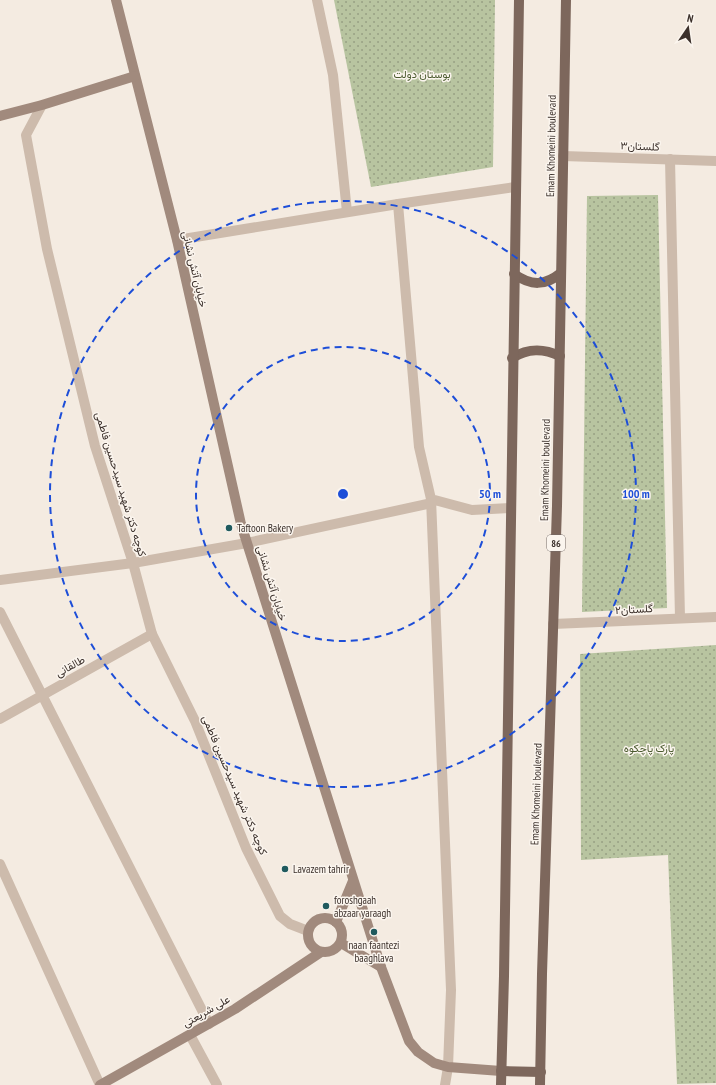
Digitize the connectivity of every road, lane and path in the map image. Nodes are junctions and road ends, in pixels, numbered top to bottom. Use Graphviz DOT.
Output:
graph roads {
  1 [pos="116,0"];
  2 [pos="317,0"];
  3 [pos="519,0"];
  4 [pos="566,0"];
  5 [pos="135,76"];
  6 [pos="42,105"];
  7 [pos="0,116"];
  8 [pos="563,156"];
  9 [pos="670,159"];
  10 [pos="716,161"];
  11 [pos="516,186"];
  12 [pos="398,204"];
  13 [pos="347,212"];
  14 [pos="177,240"];
  15 [pos="561,273"];
  16 [pos="514,274"];
  17 [pos="560,356"];
  18 [pos="512,358"];
  19 [pos="432,501"];
  20 [pos="510,508"];
  21 [pos="247,543"];
  22 [pos="133,564"];
  23 [pos="0,580"];
  24 [pos="0,612"];
  25 [pos="716,617"];
  26 [pos="680,618"];
  27 [pos="553,624"];
  28 [pos="152,634"];
  29 [pos="42,695"];
  30 [pos="0,719"];
  31 [pos="0,864"];
  32 [pos="353,881"];
  33 [pos="336,922"];
  34 [pos="308,931"];
  35 [pos="341,942"];
  36 [pos="321,952"];
  37 [pos="381,967"];
  38 [pos="210,1024"];
  39 [pos="190,1035"];
  40 [pos="448,1068"];
  41 [pos="501,1071"];
  42 [pos="541,1072"];
  43 [pos="100,1085"];
  44 [pos="217,1085"];
  45 [pos="445,1085"];
  46 [pos="500,1085"];
  47 [pos="540,1085"];
  1 -- 5 [label="street, خیابان آتش نشانی"];
  2 -- 13 [label="street"];
  3 -- 11 [label="main road"];
  4 -- 8 [label="main road, Emam Khomeini boulevard / 86"];
  5 -- 6 [label="street"];
  5 -- 14 [label="street, خیابان آتش نشانی"];
  6 -- 7 [label="street"];
  6 -- 22 [label="street, کوچه دکتر شهید سیدحسین فاطمی"];
  8 -- 9 [label="street, گلستان۳"];
  8 -- 15 [label="main road, Emam Khomeini boulevard / 86"];
  9 -- 10 [label="street, گلستان۳"];
  9 -- 26 [label="street"];
  11 -- 12 [label="street"];
  11 -- 16 [label="main road"];
  12 -- 13 [label="street"];
  12 -- 19 [label="street"];
  13 -- 14 [label="street"];
  14 -- 21 [label="street, خیابان آتش نشانی"];
  15 -- 16 [label="main road"];
  15 -- 17 [label="main road, Emam Khomeini boulevard / 86"];
  16 -- 18 [label="main road"];
  17 -- 18 [label="main road"];
  17 -- 27 [label="main road, Emam Khomeini boulevard / 86"];
  18 -- 20 [label="main road"];
  19 -- 20 [label="street"];
  19 -- 21 [label="street"];
  19 -- 40 [label="street"];
  20 -- 41 [label="main road"];
  21 -- 22 [label="street"];
  21 -- 32 [label="street, خیابان آتش نشانی"];
  22 -- 23 [label="street"];
  22 -- 28 [label="street, کوچه دکتر شهید سیدحسین فاطمی"];
  24 -- 29 [label="street"];
  25 -- 26 [label="street, گلستان۲"];
  26 -- 27 [label="street, گلستان۲"];
  27 -- 42 [label="main road, Emam Khomeini boulevard / 86"];
  28 -- 29 [label="street, طالقانی"];
  28 -- 34 [label="street, کوچه دکتر شهید سیدحسین فاطمی"];
  29 -- 30 [label="street, طالقانی"];
  29 -- 38 [label="street"];
  31 -- 43 [label="street"];
  32 -- 33 [label="street"];
  32 -- 37 [label="street, خیابان آتش نشانی"];
  33 -- 34 [label="street"];
  33 -- 35 [label="street"];
  34 -- 36 [label="street"];
  35 -- 36 [label="street"];
  35 -- 37 [label="street"];
  36 -- 38 [label="street, علی شریعتی"];
  37 -- 40 [label="street, خیابان آتش نشانی"];
  38 -- 39 [label="street, علی شریعتی"];
  39 -- 43 [label="street, علی شریعتی"];
  39 -- 44 [label="street"];
  40 -- 41 [label="street, خیابان آتش نشانی"];
  40 -- 45 [label="street"];
  41 -- 42 [label="main road"];
  41 -- 46 [label="main road"];
  42 -- 47 [label="main road, Emam Khomeini boulevard / 86"];
}
